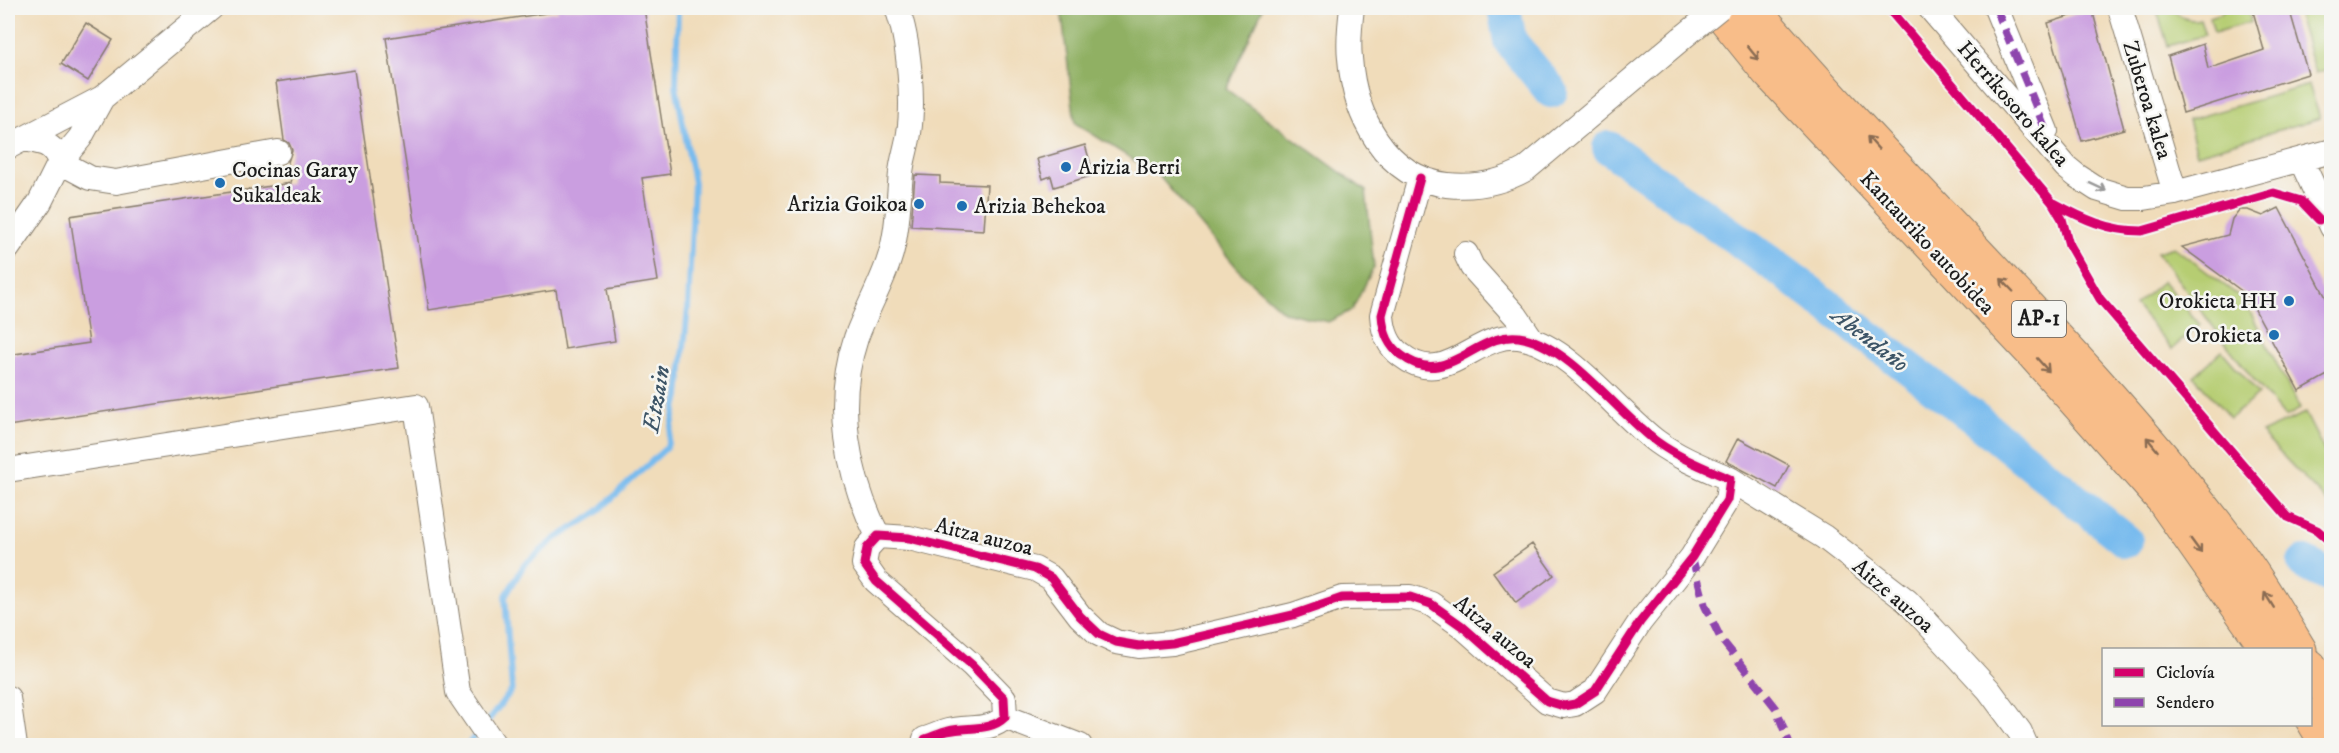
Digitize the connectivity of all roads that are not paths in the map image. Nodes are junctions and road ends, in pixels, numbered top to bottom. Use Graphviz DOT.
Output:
graph roads {
  1 [pos="211,8"];
  2 [pos="897,8"];
  3 [pos="1352,8"];
  4 [pos="1718,8"];
  5 [pos="1753,8"];
  6 [pos="1930,8"];
  7 [pos="1996,8"];
  8 [pos="2120,8"];
  9 [pos="102,98"];
  10 [pos="2046,131"];
  11 [pos="15,143"];
  12 [pos="2331,151"];
  13 [pos="278,152"];
  14 [pos="2301,160"];
  15 [pos="60,162"];
  16 [pos="1420,178"];
  17 [pos="2175,193"];
  18 [pos="2331,227"];
  19 [pos="8,248"];
  20 [pos="1466,254"];
  21 [pos="1533,341"];
  22 [pos="8,470"];
  23 [pos="1730,479"];
  24 [pos="878,536"];
  25 [pos="2267,648"];
  26 [pos="2299,648"];
  27 [pos="2312,669"];
  28 [pos="8,698"];
  29 [pos="2331,699"];
  30 [pos="2312,720"];
  31 [pos="994,730"];
  32 [pos="492,742"];
  33 [pos="15,746"];
  34 [pos="922,746"];
  35 [pos="1080,746"];
  36 [pos="2026,746"];
  37 [pos="2328,746"];
  1 -- 9 [label="street"];
  2 -- 24 [label="street"];
  3 -- 16 [label="street"];
  4 -- 16 [label="street, bridge"];
  4 -- 25 [label="highway, Kantauriko autobidea / AP-1, one-way"];
  26 -- 5 [label="highway, Kantauriko autobidea / AP-1, one-way"];
  6 -- 17 [label="street, Herrikosoro kalea, one-way"];
  7 -- 10 [label="street"];
  8 -- 17 [label="street, Zuberoa kalea"];
  9 -- 11 [label="street"];
  9 -- 15 [label="street"];
  11 -- 15 [label="street"];
  12 -- 14 [label="street, Herrikosoro kalea"];
  13 -- 15 [label="street"];
  14 -- 17 [label="street, Herrikosoro kalea"];
  14 -- 18 [label="street"];
  15 -- 19 [label="street"];
  16 -- 21 [label="street"];
  20 -- 21 [label="street"];
  21 -- 23 [label="street"];
  22 -- 32 [label="street"];
  23 -- 24 [label="street, Aitza auzoa"];
  23 -- 36 [label="street, Aitze auzoa"];
  24 -- 31 [label="street"];
  27 -- 29 [label="highway"];
  28 -- 33 [label="street"];
  30 -- 37 [label="highway"];
  31 -- 34 [label="street"];
  31 -- 35 [label="street"];
}
